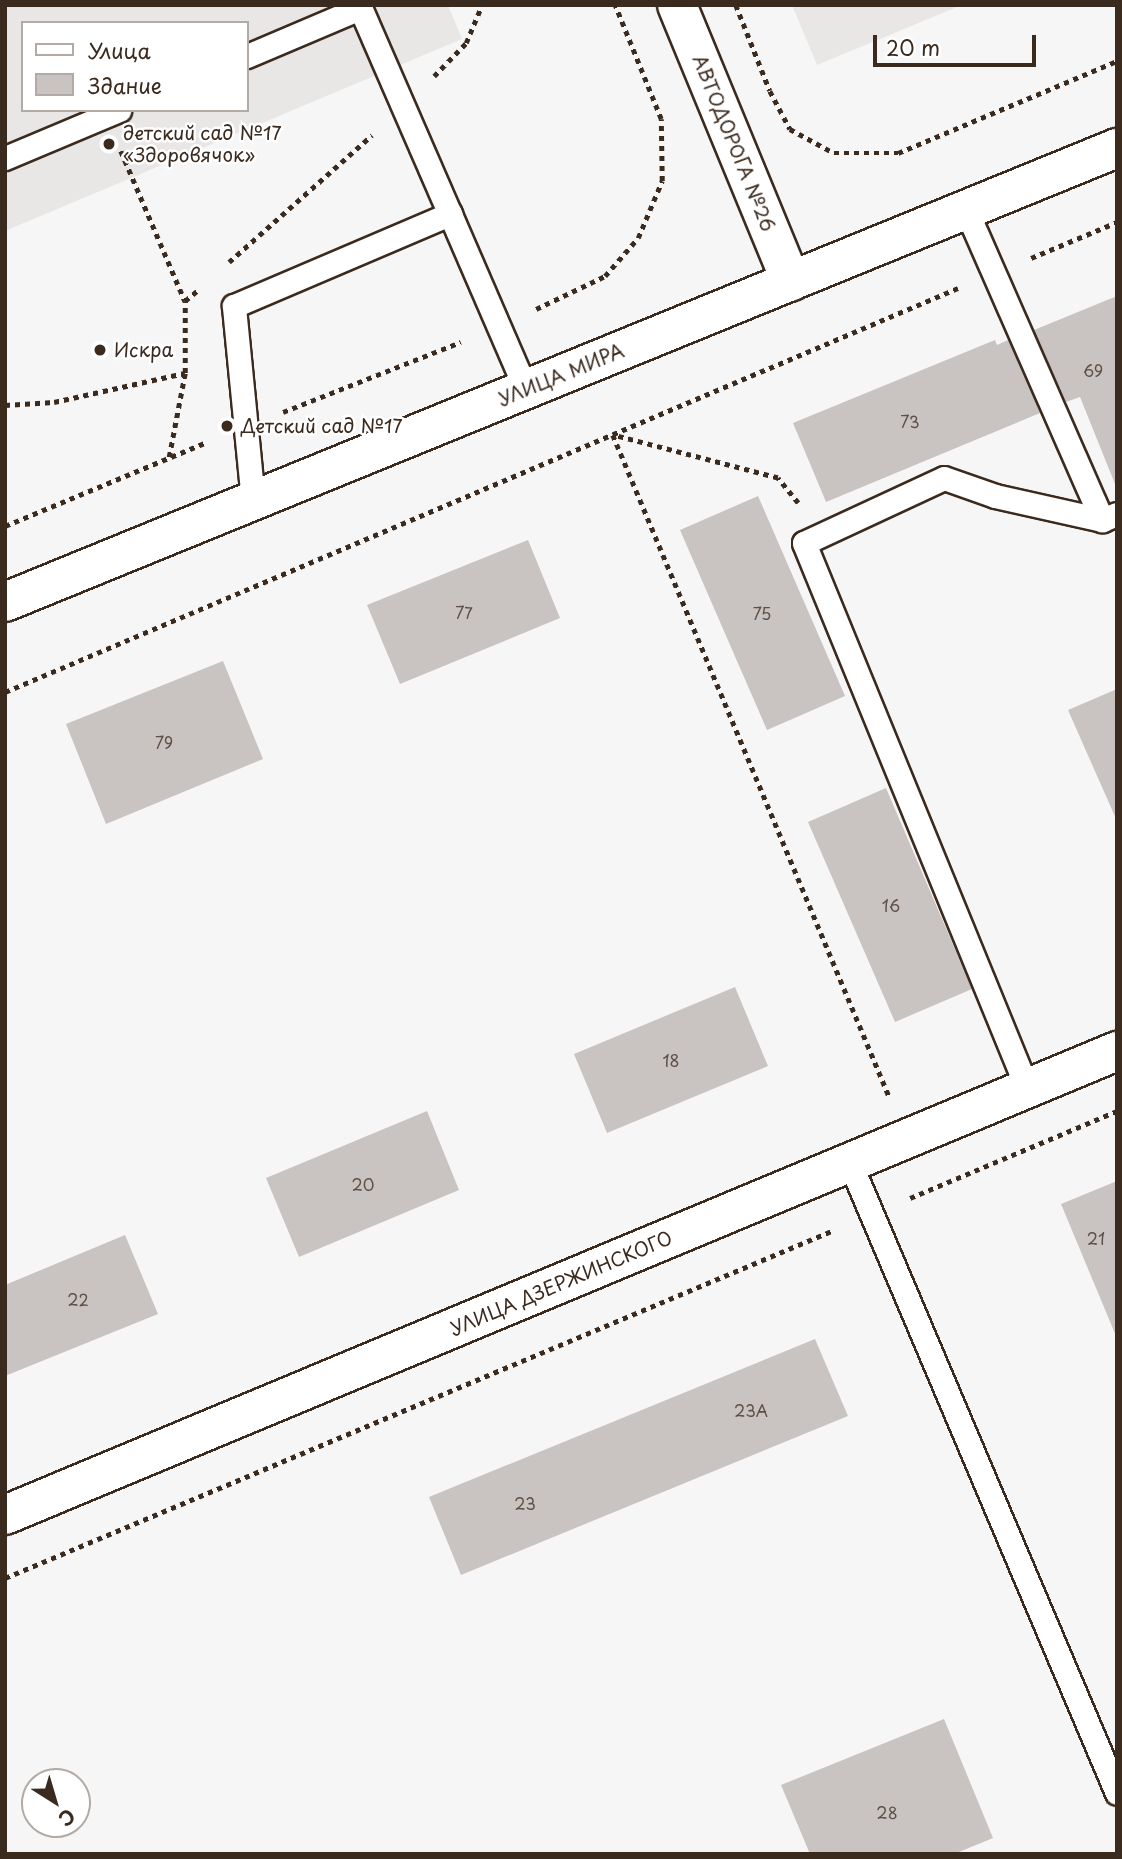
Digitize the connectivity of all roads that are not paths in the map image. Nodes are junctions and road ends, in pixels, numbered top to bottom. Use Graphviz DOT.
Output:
graph roads {
  1 [pos="677,5"];
  2 [pos="359,7"];
  3 [pos="248,56"];
  4 [pos="112,113"];
  5 [pos="1117,148"];
  6 [pos="5,158"];
  7 [pos="966,210"];
  8 [pos="450,214"];
  9 [pos="791,281"];
  10 [pos="527,390"];
  11 [pos="253,501"];
  12 [pos="1109,517"];
  13 [pos="5,602"];
  14 [pos="1117,1051"];
  15 [pos="1027,1088"];
  16 [pos="849,1163"];
  17 [pos="5,1515"];
  18 [pos="1117,1793"];
  1 -- 9 [label="street, АВТОДОРОГА №26"];
  2 -- 3 [label="lane"];
  2 -- 8 [label="lane"];
  4 -- 6 [label="lane"];
  5 -- 7 [label="street, УЛИЦА МИРА"];
  7 -- 9 [label="street, УЛИЦА МИРА"];
  7 -- 12 [label="lane"];
  8 -- 10 [label="lane"];
  8 -- 11 [label="lane"];
  9 -- 10 [label="street, УЛИЦА МИРА"];
  10 -- 11 [label="street, УЛИЦА МИРА"];
  11 -- 13 [label="street, УЛИЦА МИРА"];
  12 -- 15 [label="lane"];
  14 -- 15 [label="street, УЛИЦА ДЗЕРЖИНСКОГО"];
  15 -- 16 [label="street, УЛИЦА ДЗЕРЖИНСКОГО"];
  16 -- 17 [label="street, УЛИЦА ДЗЕРЖИНСКОГО"];
  16 -- 18 [label="lane"];
}
